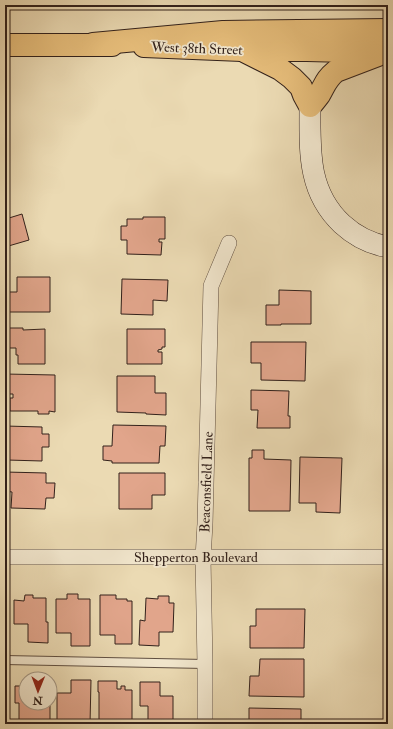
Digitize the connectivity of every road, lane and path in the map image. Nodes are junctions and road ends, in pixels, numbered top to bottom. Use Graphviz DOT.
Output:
graph roads {
  1 [pos="388,30"];
  2 [pos="93,44"];
  3 [pos="5,45"];
  4 [pos="242,50"];
  5 [pos="387,52"];
  6 [pos="310,106"];
  7 [pos="229,243"];
  8 [pos="388,247"];
  9 [pos="5,557"];
  10 [pos="388,557"];
  11 [pos="203,558"];
  12 [pos="5,660"];
  13 [pos="206,664"];
  14 [pos="205,724"];
  1 -- 2 [label="main road"];
  2 -- 3 [label="main road, West 38th Street"];
  2 -- 4 [label="main road, West 38th Street"];
  4 -- 5 [label="main road, West 38th Street"];
  4 -- 6 [label="main road"];
  5 -- 6 [label="main road"];
  6 -- 8 [label="street"];
  7 -- 11 [label="street, Beaconsfield Lane"];
  9 -- 11 [label="street, Shepperton Boulevard"];
  10 -- 11 [label="street, Shepperton Boulevard"];
  11 -- 13 [label="street, Beaconsfield Lane"];
  12 -- 13 [label="lane"];
  13 -- 14 [label="street, Beaconsfield Lane"];
}
